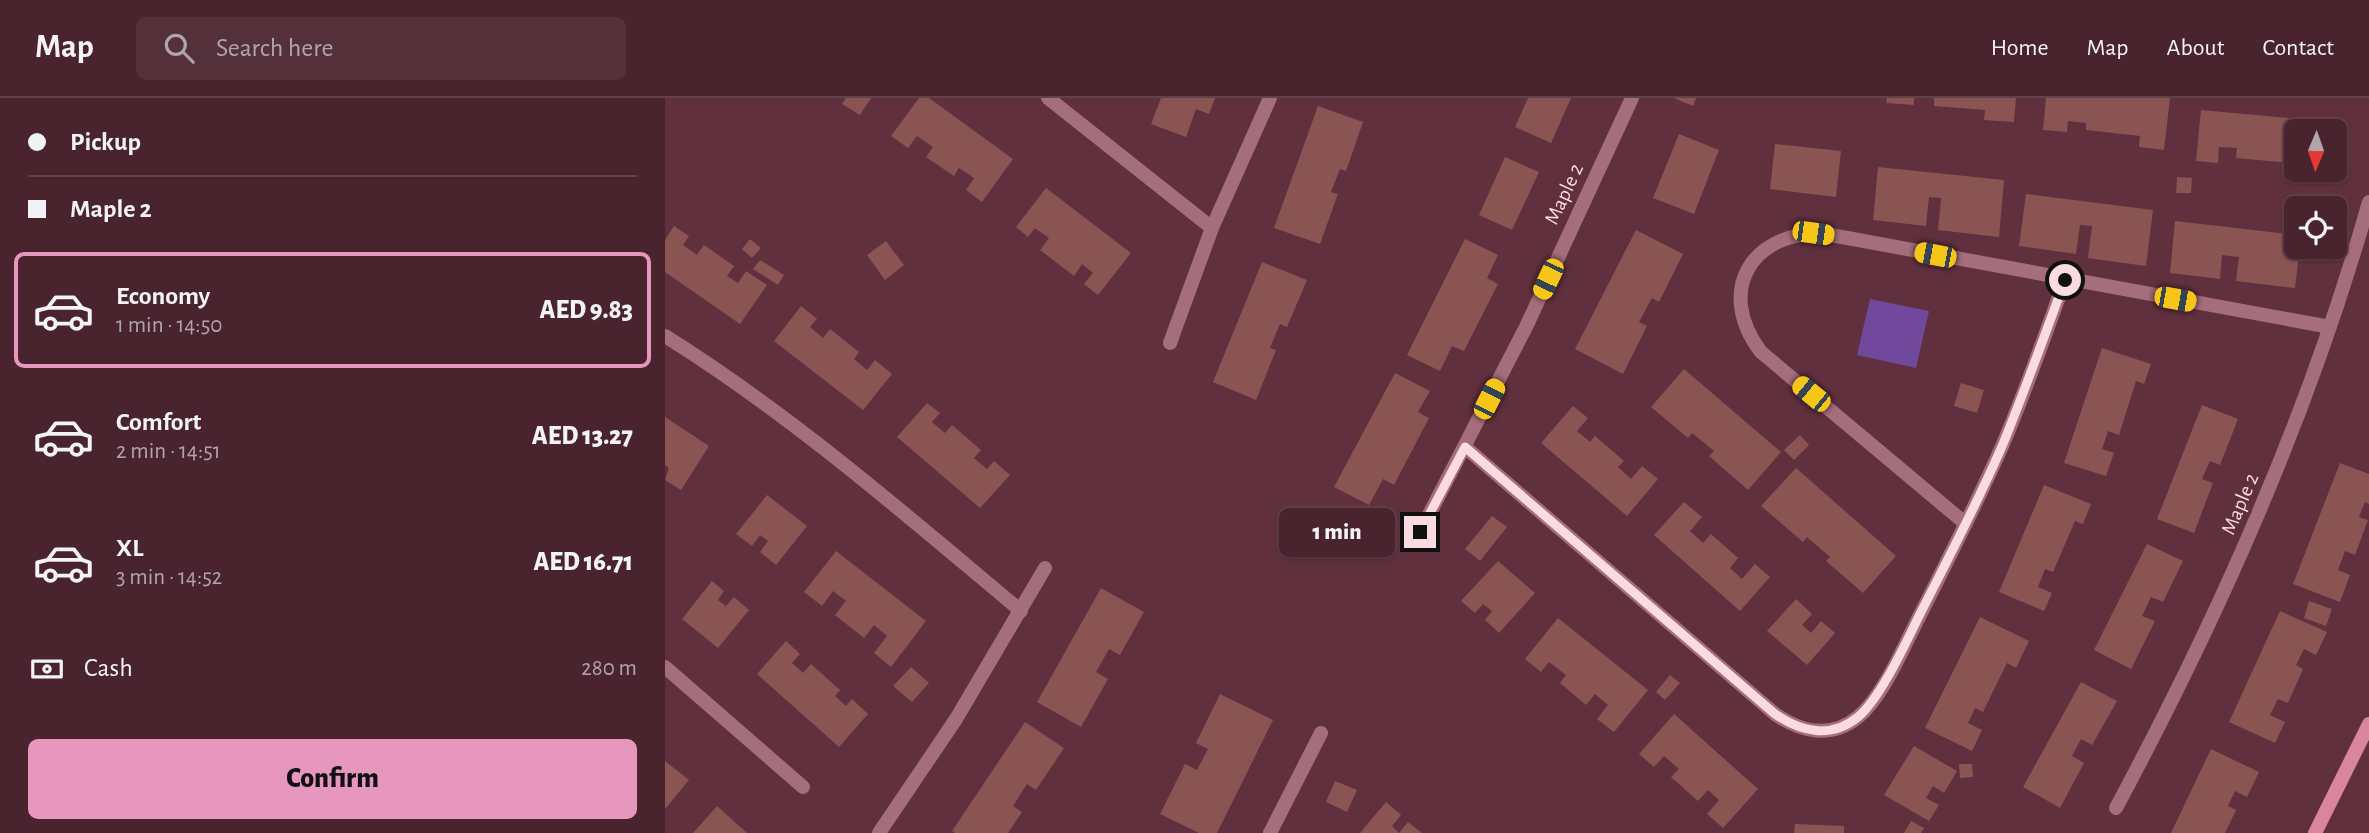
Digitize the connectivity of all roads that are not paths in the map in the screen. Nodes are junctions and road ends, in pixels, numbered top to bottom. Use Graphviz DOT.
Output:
graph roads {
  1 [pos="1048,98"];
  2 [pos="1270,98"];
  3 [pos="1632,98"];
  4 [pos="2369,202"];
  5 [pos="1212,228"];
  6 [pos="2065,280"];
  7 [pos="2330,327"];
  8 [pos="665,337"];
  9 [pos="1170,342"];
  10 [pos="1465,447"];
  11 [pos="1966,524"];
  12 [pos="1420,532"];
  13 [pos="1045,568"];
  14 [pos="1021,611"];
  15 [pos="665,667"];
  16 [pos="2369,724"];
  17 [pos="1321,733"];
  18 [pos="803,787"];
  19 [pos="2116,808"];
  20 [pos="879,833"];
  21 [pos="1271,833"];
  22 [pos="2315,833"];
  1 -- 5 [label="street"];
  2 -- 5 [label="street"];
  3 -- 10 [label="street, Maple 2"];
  4 -- 7 [label="street, Maple 2"];
  5 -- 9 [label="street"];
  6 -- 7 [label="street"];
  6 -- 11 [label="street"];
  6 -- 11 [label="street"];
  7 -- 19 [label="street, Maple 2"];
  8 -- 14 [label="street"];
  10 -- 11 [label="street"];
  10 -- 12 [label="street, Maple 2"];
  13 -- 14 [label="street"];
  14 -- 20 [label="street"];
  15 -- 18 [label="street"];
  16 -- 22 [label="street"];
  17 -- 21 [label="street"];
}
